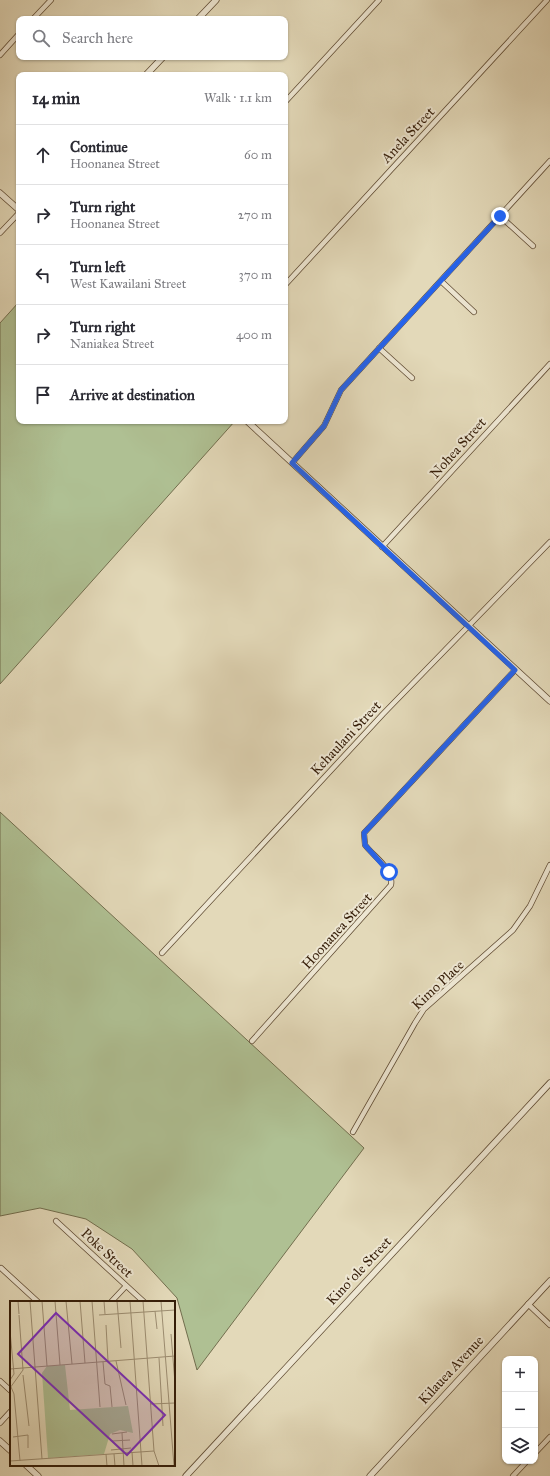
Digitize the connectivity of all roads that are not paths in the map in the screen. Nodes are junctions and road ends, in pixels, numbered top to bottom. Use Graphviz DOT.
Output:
graph roads {
  1 [pos="51,0"];
  2 [pos="216,0"];
  3 [pos="379,0"];
  4 [pos="548,0"];
  5 [pos="36,16"];
  6 [pos="201,16"];
  7 [pos="16,37"];
  8 [pos="0,55"];
  9 [pos="160,60"];
  10 [pos="149,72"];
  11 [pos="288,99"];
  12 [pos="550,161"];
  13 [pos="0,193"];
  14 [pos="16,209"];
  15 [pos="16,215"];
  16 [pos="500,216"];
  17 [pos="0,233"];
  18 [pos="533,246"];
  19 [pos="440,281"];
  20 [pos="288,282"];
  21 [pos="474,312"];
  22 [pos="379,348"];
  23 [pos="550,364"];
  24 [pos="412,378"];
  25 [pos="250,424"];
  26 [pos="292,463"];
  27 [pos="550,542"];
  28 [pos="382,547"];
  29 [pos="467,625"];
  30 [pos="515,670"];
  31 [pos="550,701"];
  32 [pos="550,865"];
  33 [pos="162,953"];
  34 [pos="252,1041"];
  35 [pos="550,1083"];
  36 [pos="353,1132"];
  37 [pos="56,1220"];
  38 [pos="1,1268"];
  39 [pos="550,1281"];
  40 [pos="126,1286"];
  41 [pos="37,1301"];
  42 [pos="112,1301"];
  43 [pos="143,1301"];
  44 [pos="528,1304"];
  45 [pos="550,1325"];
  46 [pos="0,1381"];
  47 [pos="10,1390"];
  48 [pos="10,1412"];
  49 [pos="0,1423"];
  50 [pos="550,1437"];
  51 [pos="0,1441"];
  52 [pos="10,1450"];
  53 [pos="538,1450"];
  54 [pos="524,1464"];
  55 [pos="27,1466"];
  56 [pos="38,1476"];
  57 [pos="186,1476"];
  58 [pos="370,1476"];
  59 [pos="513,1476"];
  1 -- 5 [label="street"];
  2 -- 6 [label="street"];
  3 -- 11 [label="street"];
  4 -- 20 [label="street, Anela Street"];
  7 -- 8 [label="street"];
  9 -- 10 [label="street"];
  12 -- 16 [label="street"];
  13 -- 14 [label="street"];
  15 -- 17 [label="street"];
  16 -- 18 [label="street"];
  16 -- 19 [label="street"];
  19 -- 21 [label="street"];
  19 -- 22 [label="street"];
  22 -- 24 [label="street"];
  22 -- 26 [label="street"];
  23 -- 28 [label="street, Nohea Street"];
  25 -- 26 [label="street"];
  26 -- 28 [label="street"];
  27 -- 29 [label="street, Kehaulani Street"];
  28 -- 29 [label="street"];
  29 -- 30 [label="street"];
  29 -- 33 [label="street, Kehaulani Street"];
  30 -- 31 [label="street"];
  30 -- 34 [label="street, Hoonanea Street"];
  32 -- 36 [label="street, Kimo Place"];
  35 -- 57 [label="street, Kinoʻole Street"];
  37 -- 40 [label="street, Poke Street"];
  38 -- 41 [label="street"];
  39 -- 44 [label="street, Kilauea Avenue"];
  40 -- 42 [label="street"];
  40 -- 43 [label="street, Poke Street"];
  44 -- 45 [label="street"];
  44 -- 58 [label="street, Kilauea Avenue"];
  46 -- 47 [label="street"];
  48 -- 49 [label="street"];
  50 -- 53 [label="street"];
  51 -- 52 [label="street"];
  54 -- 59 [label="street"];
  55 -- 56 [label="street"];
}
